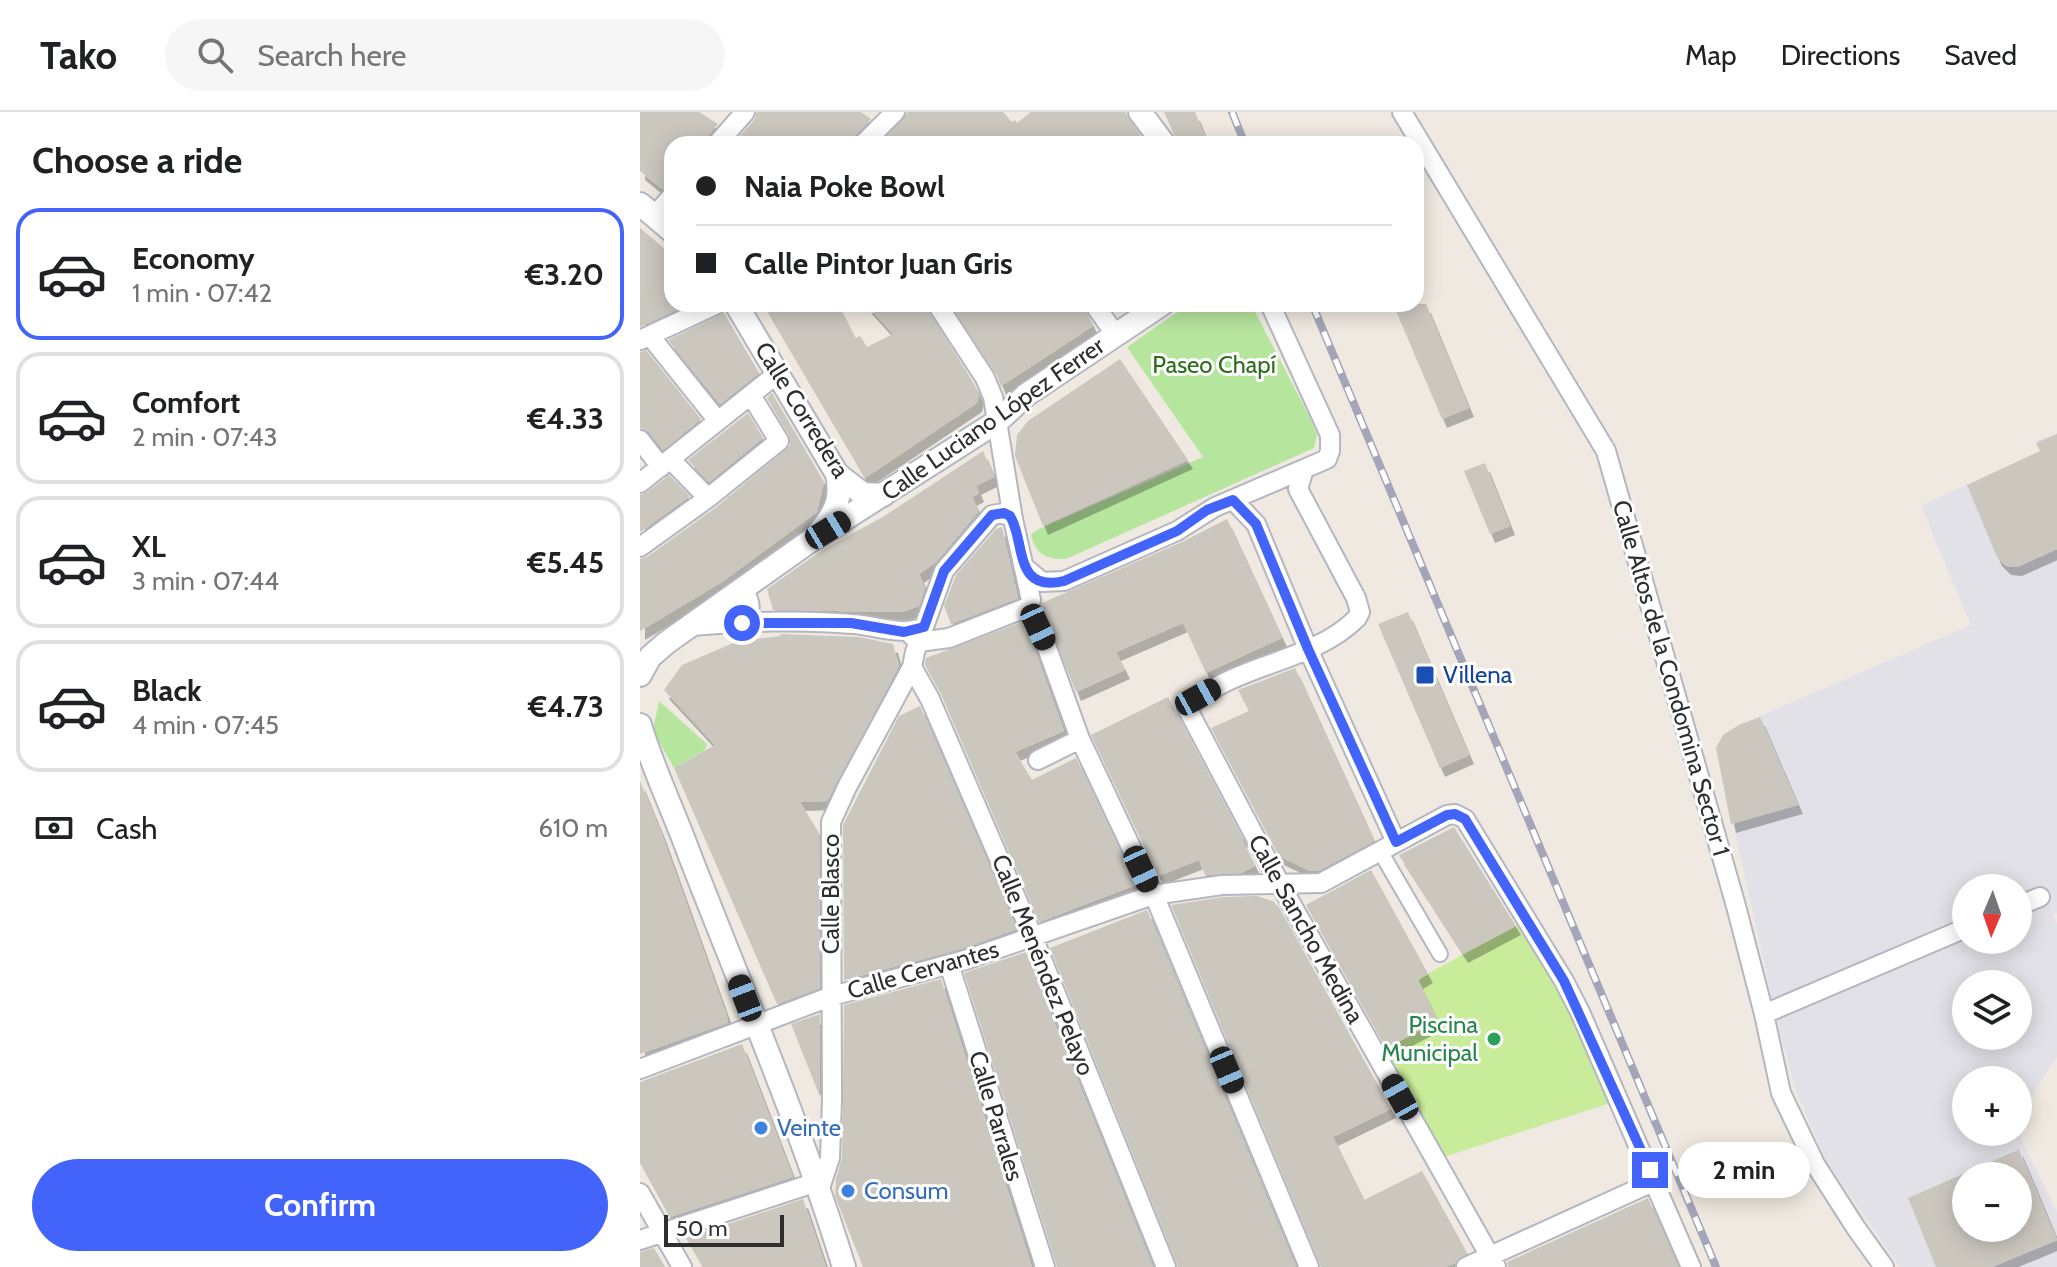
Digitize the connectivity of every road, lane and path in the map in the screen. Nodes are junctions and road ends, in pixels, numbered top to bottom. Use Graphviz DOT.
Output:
graph roads {
  1 [pos="745,112"];
  2 [pos="1140,112"];
  3 [pos="1402,112"];
  4 [pos="886,115"];
  5 [pos="724,136"];
  6 [pos="869,136"];
  7 [pos="1158,136"];
  8 [pos="1416,136"];
  9 [pos="1424,149"];
  10 [pos="647,210"];
  11 [pos="664,224"];
  12 [pos="700,312"];
  13 [pos="741,312"];
  14 [pos="942,312"];
  15 [pos="1100,312"];
  16 [pos="1149,312"];
  17 [pos="1274,312"];
  18 [pos="1115,334"];
  19 [pos="645,338"];
  20 [pos="777,374"];
  21 [pos="751,395"];
  22 [pos="718,421"];
  23 [pos="994,434"];
  24 [pos="640,440"];
  25 [pos="666,464"];
  26 [pos="1312,466"];
  27 [pos="837,474"];
  28 [pos="640,483"];
  29 [pos="708,498"];
  30 [pos="1233,500"];
  31 [pos="874,501"];
  32 [pos="1013,519"];
  33 [pos="810,541"];
  34 [pos="640,547"];
  35 [pos="1023,566"];
  36 [pos="743,588"];
  37 [pos="1028,607"];
  38 [pos="742,623"];
  39 [pos="691,626"];
  40 [pos="916,634"];
  41 [pos="1308,649"];
  42 [pos="912,667"];
  43 [pos="641,668"];
  44 [pos="642,737"];
  45 [pos="1080,739"];
  46 [pos="1038,760"];
  47 [pos="1388,846"];
  48 [pos="1280,884"];
  49 [pos="1153,895"];
  50 [pos="2040,897"];
  51 [pos="2032,900"];
  52 [pos="1952,934"];
  53 [pos="1033,937"];
  54 [pos="1440,954"];
  55 [pos="949,964"];
  56 [pos="832,996"];
  57 [pos="1764,1014"];
  58 [pos="756,1027"];
  59 [pos="641,1067"];
  60 [pos="1655,1181"];
  61 [pos="818,1185"];
  62 [pos="640,1193"];
  63 [pos="661,1232"];
  64 [pos="640,1240"];
  65 [pos="1493,1262"];
  66 [pos="682,1267"];
  67 [pos="844,1267"];
  68 [pos="1045,1267"];
  69 [pos="1166,1267"];
  70 [pos="1309,1267"];
  71 [pos="1466,1267"];
  72 [pos="1691,1267"];
  73 [pos="1884,1267"];
  1 -- 5 [label="street"];
  2 -- 7 [label="street"];
  3 -- 8 [label="street, Calle Altos de la Condomina Sector 1"];
  4 -- 6 [label="street"];
  9 -- 57 [label="street, Calle Altos de la Condomina Sector 1"];
  10 -- 11 [label="street"];
  12 -- 19 [label="street"];
  13 -- 20 [label="street, Calle Corredera"];
  14 -- 23 [label="street"];
  15 -- 18 [label="street"];
  16 -- 18 [label="street, Calle Luciano López Ferrer"];
  17 -- 26 [label="street"];
  18 -- 23 [label="street, Calle Luciano López Ferrer"];
  19 -- 22 [label="street"];
  20 -- 21 [label="street"];
  20 -- 27 [label="street, Calle Corredera"];
  21 -- 22 [label="street"];
  21 -- 29 [label="street"];
  22 -- 25 [label="street"];
  23 -- 31 [label="street, Calle Luciano López Ferrer"];
  23 -- 32 [label="street"];
  24 -- 25 [label="street"];
  25 -- 28 [label="street"];
  25 -- 29 [label="street"];
  26 -- 30 [label="street"];
  26 -- 41 [label="street"];
  27 -- 31 [label="street, Calle Corredera"];
  27 -- 33 [label="street"];
  29 -- 34 [label="street"];
  30 -- 35 [label="street"];
  30 -- 41 [label="street"];
  31 -- 33 [label="street, Calle Luciano López Ferrer"];
  32 -- 35 [label="street"];
  32 -- 40 [label="street, Calle Blasco"];
  33 -- 36 [label="street"];
  35 -- 37 [label="street"];
  36 -- 38 [label="street"];
  36 -- 39 [label="street"];
  37 -- 40 [label="street"];
  37 -- 45 [label="street"];
  38 -- 39 [label="street"];
  38 -- 40 [label="street"];
  39 -- 43 [label="street"];
  40 -- 42 [label="street, Calle Blasco"];
  41 -- 47 [label="street"];
  41 -- 48 [label="street, Calle Sancho Medina"];
  42 -- 53 [label="street, Calle Menéndez Pelayo"];
  42 -- 56 [label="street, Calle Blasco"];
  44 -- 58 [label="street"];
  45 -- 46 [label="street"];
  45 -- 49 [label="street"];
  47 -- 48 [label="street, Calle Cervantes"];
  47 -- 54 [label="street"];
  47 -- 60 [label="street, Calle Cervantes"];
  48 -- 49 [label="street, Calle Cervantes"];
  48 -- 65 [label="street, Calle Sancho Medina"];
  49 -- 53 [label="street, Calle Cervantes"];
  49 -- 70 [label="street"];
  50 -- 51 [label="street"];
  52 -- 57 [label="street"];
  53 -- 55 [label="street, Calle Cervantes"];
  53 -- 69 [label="street, Calle Menéndez Pelayo"];
  55 -- 56 [label="street, Calle Cervantes"];
  55 -- 68 [label="street, Calle Parrales"];
  56 -- 58 [label="street, Calle Cervantes"];
  56 -- 61 [label="street, Calle Blasco"];
  57 -- 73 [label="street, Calle Altos de la Condomina Sector 1"];
  58 -- 59 [label="street, Calle Cervantes"];
  58 -- 61 [label="street"];
  60 -- 65 [label="street"];
  60 -- 72 [label="street"];
  61 -- 63 [label="street"];
  61 -- 67 [label="street"];
  62 -- 63 [label="street"];
  63 -- 64 [label="street"];
  63 -- 66 [label="street"];
  65 -- 71 [label="street"];
}
